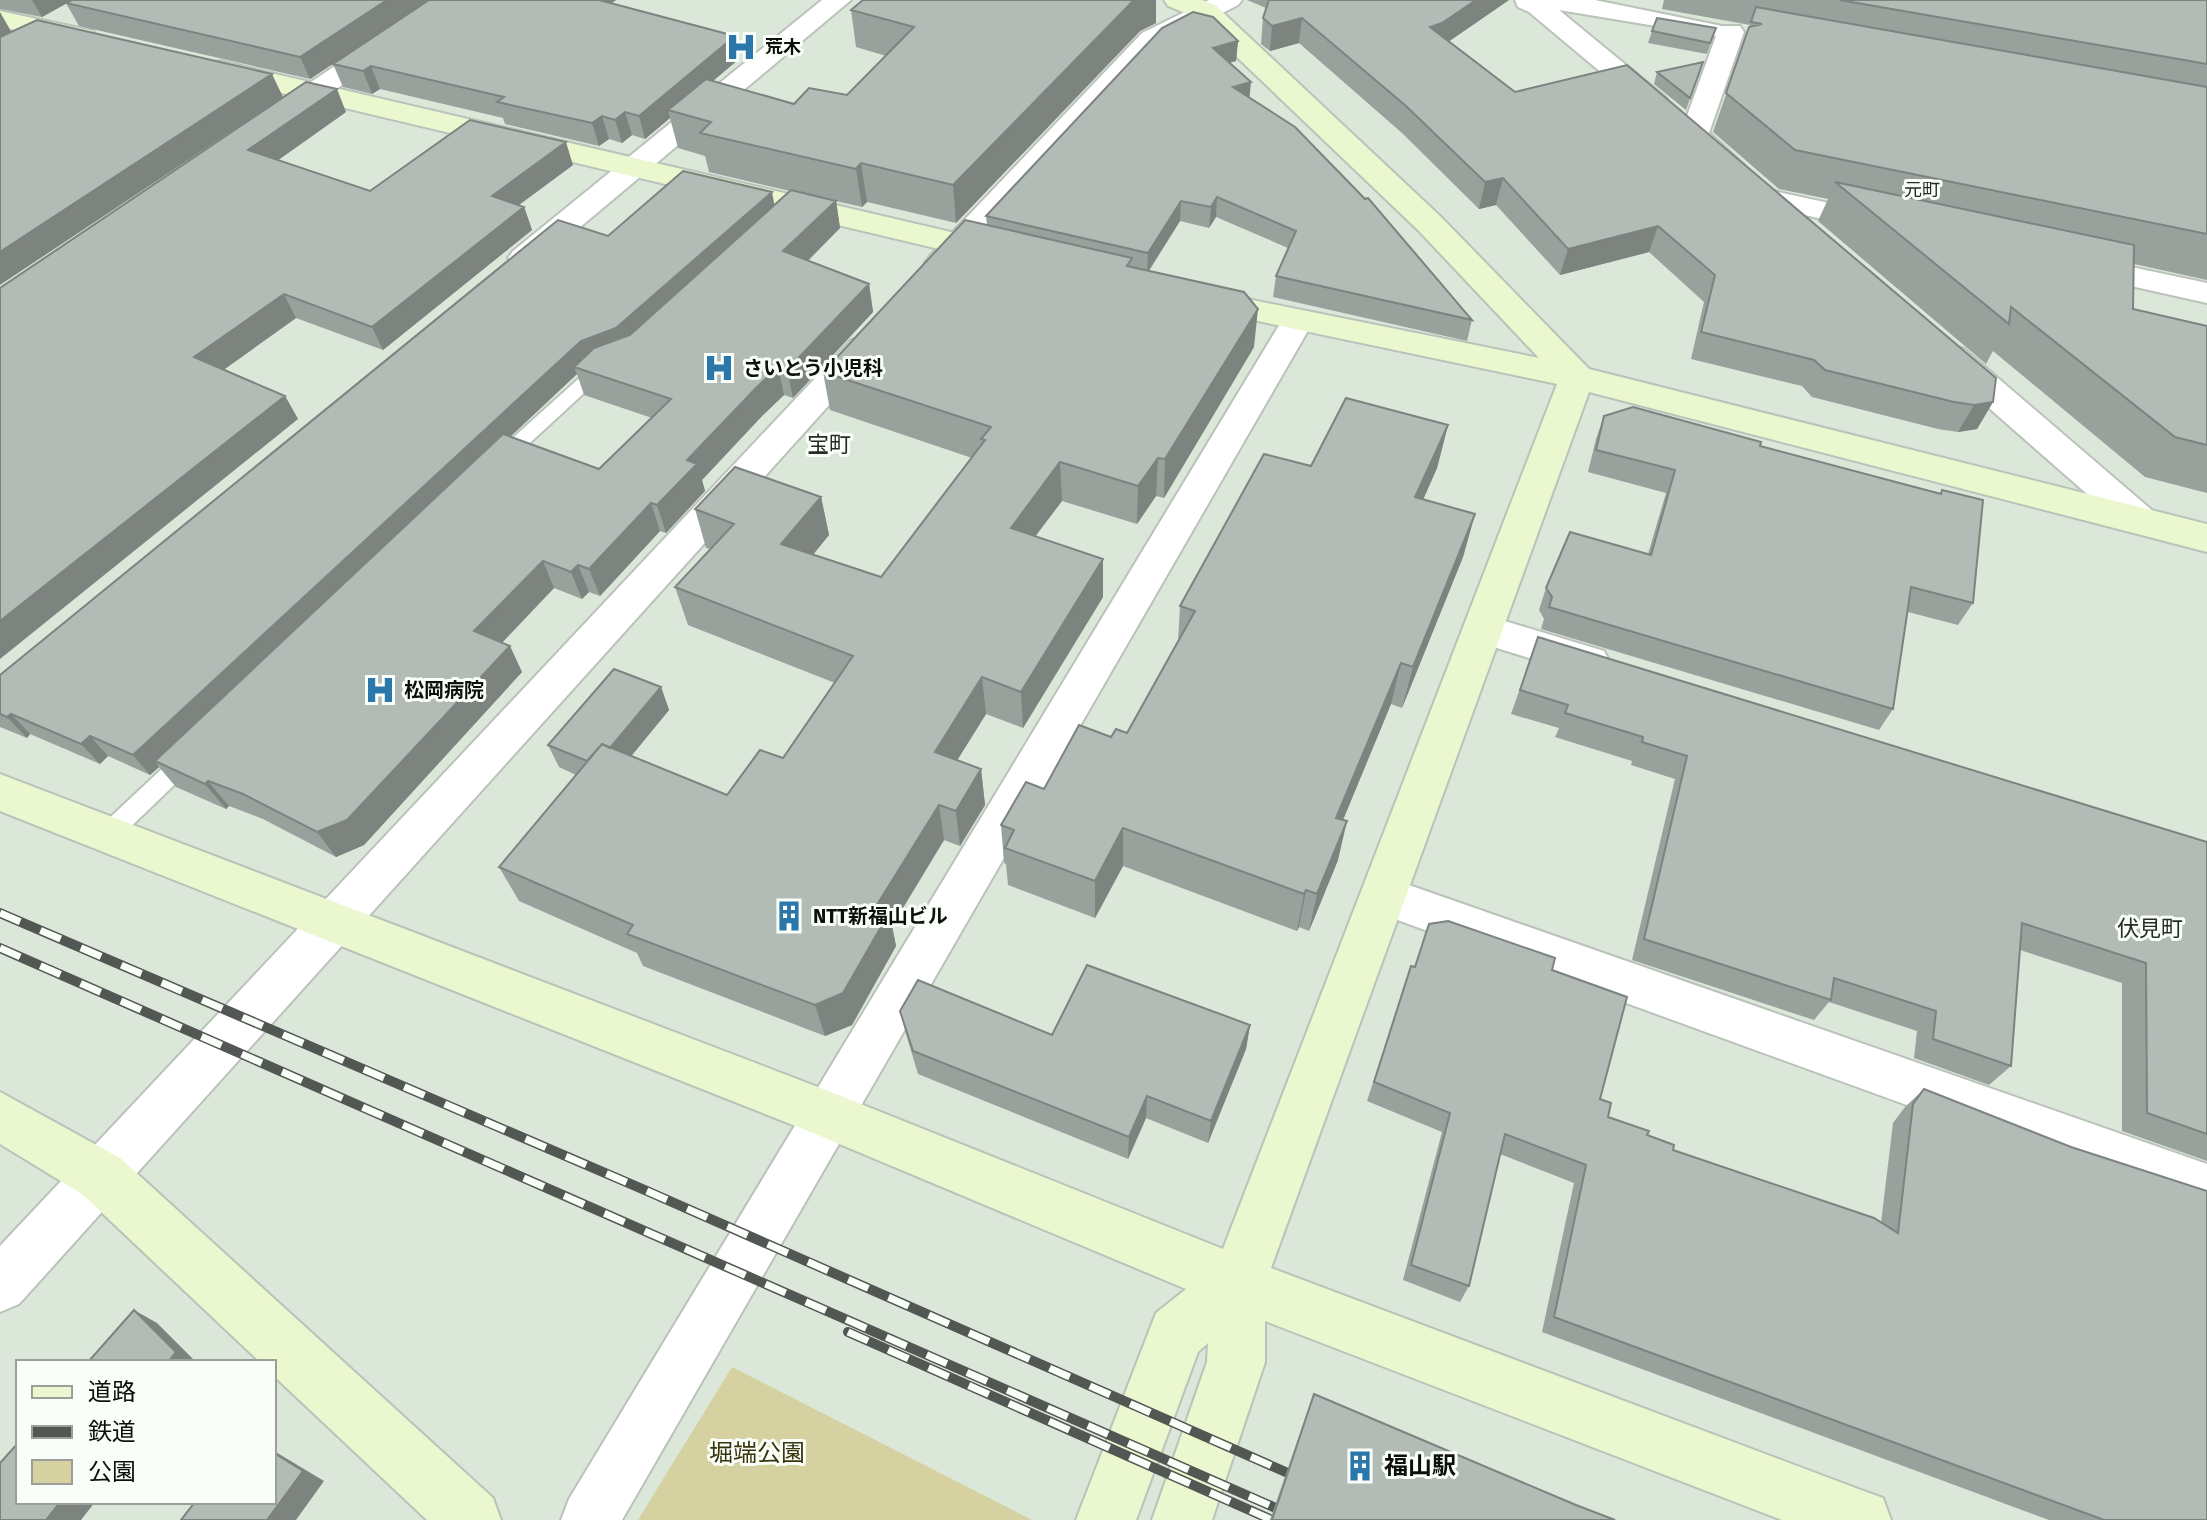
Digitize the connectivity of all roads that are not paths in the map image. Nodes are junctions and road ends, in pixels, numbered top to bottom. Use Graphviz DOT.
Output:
graph roads {
  1 [pos="451,0"];
  2 [pos="838,0"];
  3 [pos="1530,3"];
  4 [pos="1204,4"];
  5 [pos="85,9"];
  6 [pos="41,29"];
  7 [pos="5,34"];
  8 [pos="120,46"];
  9 [pos="194,64"];
  10 [pos="314,93"];
  11 [pos="1694,135"];
  12 [pos="248,137"];
  13 [pos="633,169"];
  14 [pos="1769,199"];
  15 [pos="1910,229"];
  16 [pos="1817,240"];
  17 [pos="959,244"];
  18 [pos="2051,259"];
  19 [pos="1036,261"];
  20 [pos="499,278"];
  21 [pos="916,290"];
  22 [pos="1174,293"];
  23 [pos="2207,293"];
  24 [pos="1297,322"];
  25 [pos="883,325"];
  26 [pos="1923,332"];
  27 [pos="619,361"];
  28 [pos="1577,377"];
  29 [pos="483,477"];
  30 [pos="2141,521"];
  31 [pos="2207,538"];
  32 [pos="1485,630"];
  33 [pos="1620,671"];
  34 [pos="200,747"];
  35 [pos="0,792"];
  36 [pos="109,833"];
  37 [pos="1386,896"];
  38 [pos="333,920"];
  39 [pos="0,1116"];
  40 [pos="831,1116"];
  41 [pos="101,1176"];
  42 [pos="2207,1189"];
  43 [pos="1238,1283"];
  44 [pos="0,1285"];
  45 [pos="471,1520"];
  46 [pos="590,1520"];
  47 [pos="1106,1520"];
  48 [pos="1182,1520"];
  49 [pos="1861,1520"];
  1 -- 10 [label="street"];
  2 -- 13 [label="street"];
  3 -- 11 [label="street"];
  3 -- 11 [label="street"];
  4 -- 17 [label="street"];
  4 -- 28 [label="street"];
  5 -- 6 [label="street"];
  6 -- 7 [label="street"];
  6 -- 8 [label="street"];
  9 -- 10 [label="street"];
  10 -- 12 [label="street"];
  10 -- 13 [label="street"];
  11 -- 14 [label="street"];
  13 -- 17 [label="street"];
  13 -- 20 [label="street"];
  14 -- 15 [label="street"];
  14 -- 16 [label="street"];
  17 -- 19 [label="street"];
  17 -- 21 [label="street"];
  18 -- 23 [label="street"];
  22 -- 24 [label="street"];
  24 -- 28 [label="street"];
  24 -- 40 [label="street"];
  25 -- 38 [label="street"];
  26 -- 30 [label="street"];
  27 -- 29 [label="lane"];
  28 -- 30 [label="street"];
  28 -- 32 [label="street"];
  30 -- 31 [label="street"];
  32 -- 33 [label="street"];
  32 -- 37 [label="street"];
  34 -- 36 [label="lane"];
  35 -- 36 [label="street"];
  36 -- 38 [label="street"];
  37 -- 42 [label="street"];
  37 -- 43 [label="street"];
  38 -- 40 [label="street"];
  38 -- 41 [label="street"];
  39 -- 41 [label="street"];
  40 -- 43 [label="street"];
  40 -- 46 [label="street"];
  41 -- 44 [label="street"];
  41 -- 45 [label="street"];
  43 -- 47 [label="street"];
  43 -- 48 [label="street"];
  43 -- 49 [label="street"];
}
